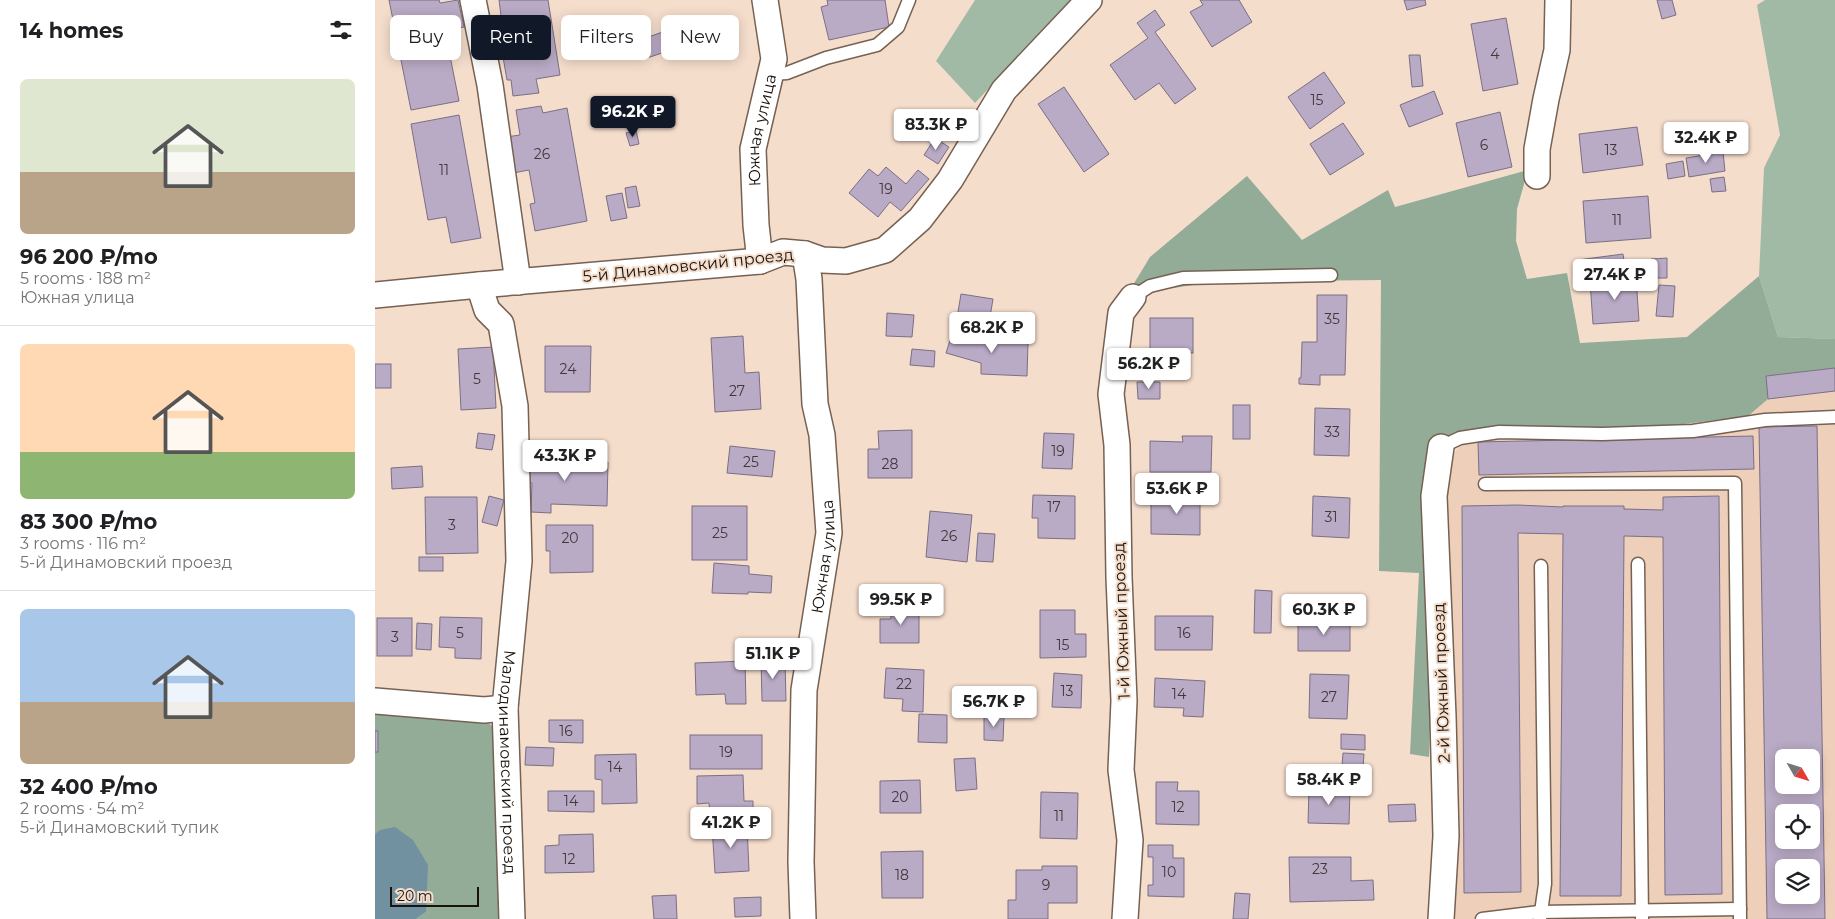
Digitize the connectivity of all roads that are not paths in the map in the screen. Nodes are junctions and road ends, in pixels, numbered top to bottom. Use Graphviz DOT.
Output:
graph roads {
  1 [pos="473,0"];
  2 [pos="765,0"];
  3 [pos="909,0"];
  4 [pos="1089,0"];
  5 [pos="1558,0"];
  6 [pos="770,74"];
  7 [pos="1537,176"];
  8 [pos="805,254"];
  9 [pos="760,261"];
  10 [pos="1331,276"];
  11 [pos="518,282"];
  12 [pos="479,285"];
  13 [pos="375,295"];
  14 [pos="1133,297"];
  15 [pos="1835,418"];
  16 [pos="1441,447"];
  17 [pos="1485,484"];
  18 [pos="1638,564"];
  19 [pos="1541,566"];
  20 [pos="375,701"];
  21 [pos="505,708"];
  22 [pos="1740,914"];
  23 [pos="1642,915"];
  24 [pos="1540,916"];
  25 [pos="512,919"];
  26 [pos="803,919"];
  27 [pos="1125,919"];
  28 [pos="1441,919"];
  29 [pos="1483,919"];
  1 -- 11 [label="street"];
  2 -- 6 [label="street, Южная улица"];
  3 -- 6 [label="lane"];
  4 -- 8 [label="street, 5-й Динамовский проезд"];
  5 -- 7 [label="street"];
  6 -- 9 [label="street, Южная улица"];
  8 -- 9 [label="street, 5-й Динамовский проезд"];
  8 -- 26 [label="street, Южная улица"];
  9 -- 11 [label="street, 5-й Динамовский проезд"];
  10 -- 14 [label="lane"];
  11 -- 12 [label="street, 5-й Динамовский проезд"];
  12 -- 13 [label="street, 5-й Динамовский проезд"];
  12 -- 21 [label="street, Малодинамовский проезд"];
  14 -- 27 [label="street, 1-й Южный проезд"];
  15 -- 16 [label="lane"];
  16 -- 28 [label="street, 2-й Южный проезд"];
  17 -- 22 [label="lane"];
  18 -- 23 [label="lane"];
  19 -- 24 [label="lane"];
  20 -- 21 [label="street"];
  21 -- 25 [label="street, Малодинамовский проезд"];
  22 -- 23 [label="lane"];
  23 -- 24 [label="lane"];
  24 -- 29 [label="lane"];
}
